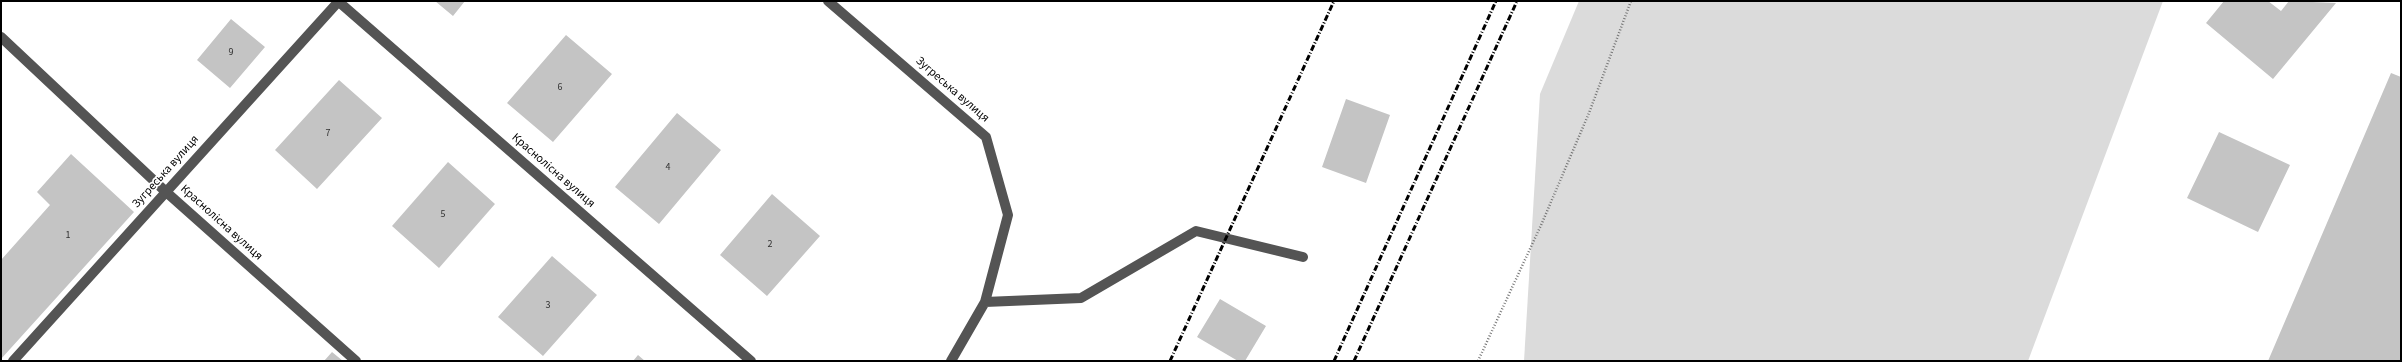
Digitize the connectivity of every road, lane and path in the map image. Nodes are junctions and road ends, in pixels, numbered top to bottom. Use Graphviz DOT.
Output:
graph roads {
  1 [pos="339,1"];
  2 [pos="828,1"];
  3 [pos="1631,1"];
  4 [pos="1,37"];
  5 [pos="165,191"];
  6 [pos="1303,257"];
  7 [pos="985,302"];
  8 [pos="13,361"];
  9 [pos="356,361"];
  10 [pos="750,361"];
  11 [pos="951,361"];
  12 [pos="1478,361"];
  1 -- 5 [label="street, Зугреська вулиця"];
  1 -- 10 [label="street, Краснолісна вулиця"];
  2 -- 7 [label="street, Зугреська вулиця"];
  3 -- 12 [label="path"];
  4 -- 5 [label="street, Краснолісна вулиця"];
  5 -- 8 [label="street, Зугреська вулиця"];
  5 -- 9 [label="street, Краснолісна вулиця"];
  6 -- 7 [label="street"];
  7 -- 11 [label="street, Зугреська вулиця"];
}
